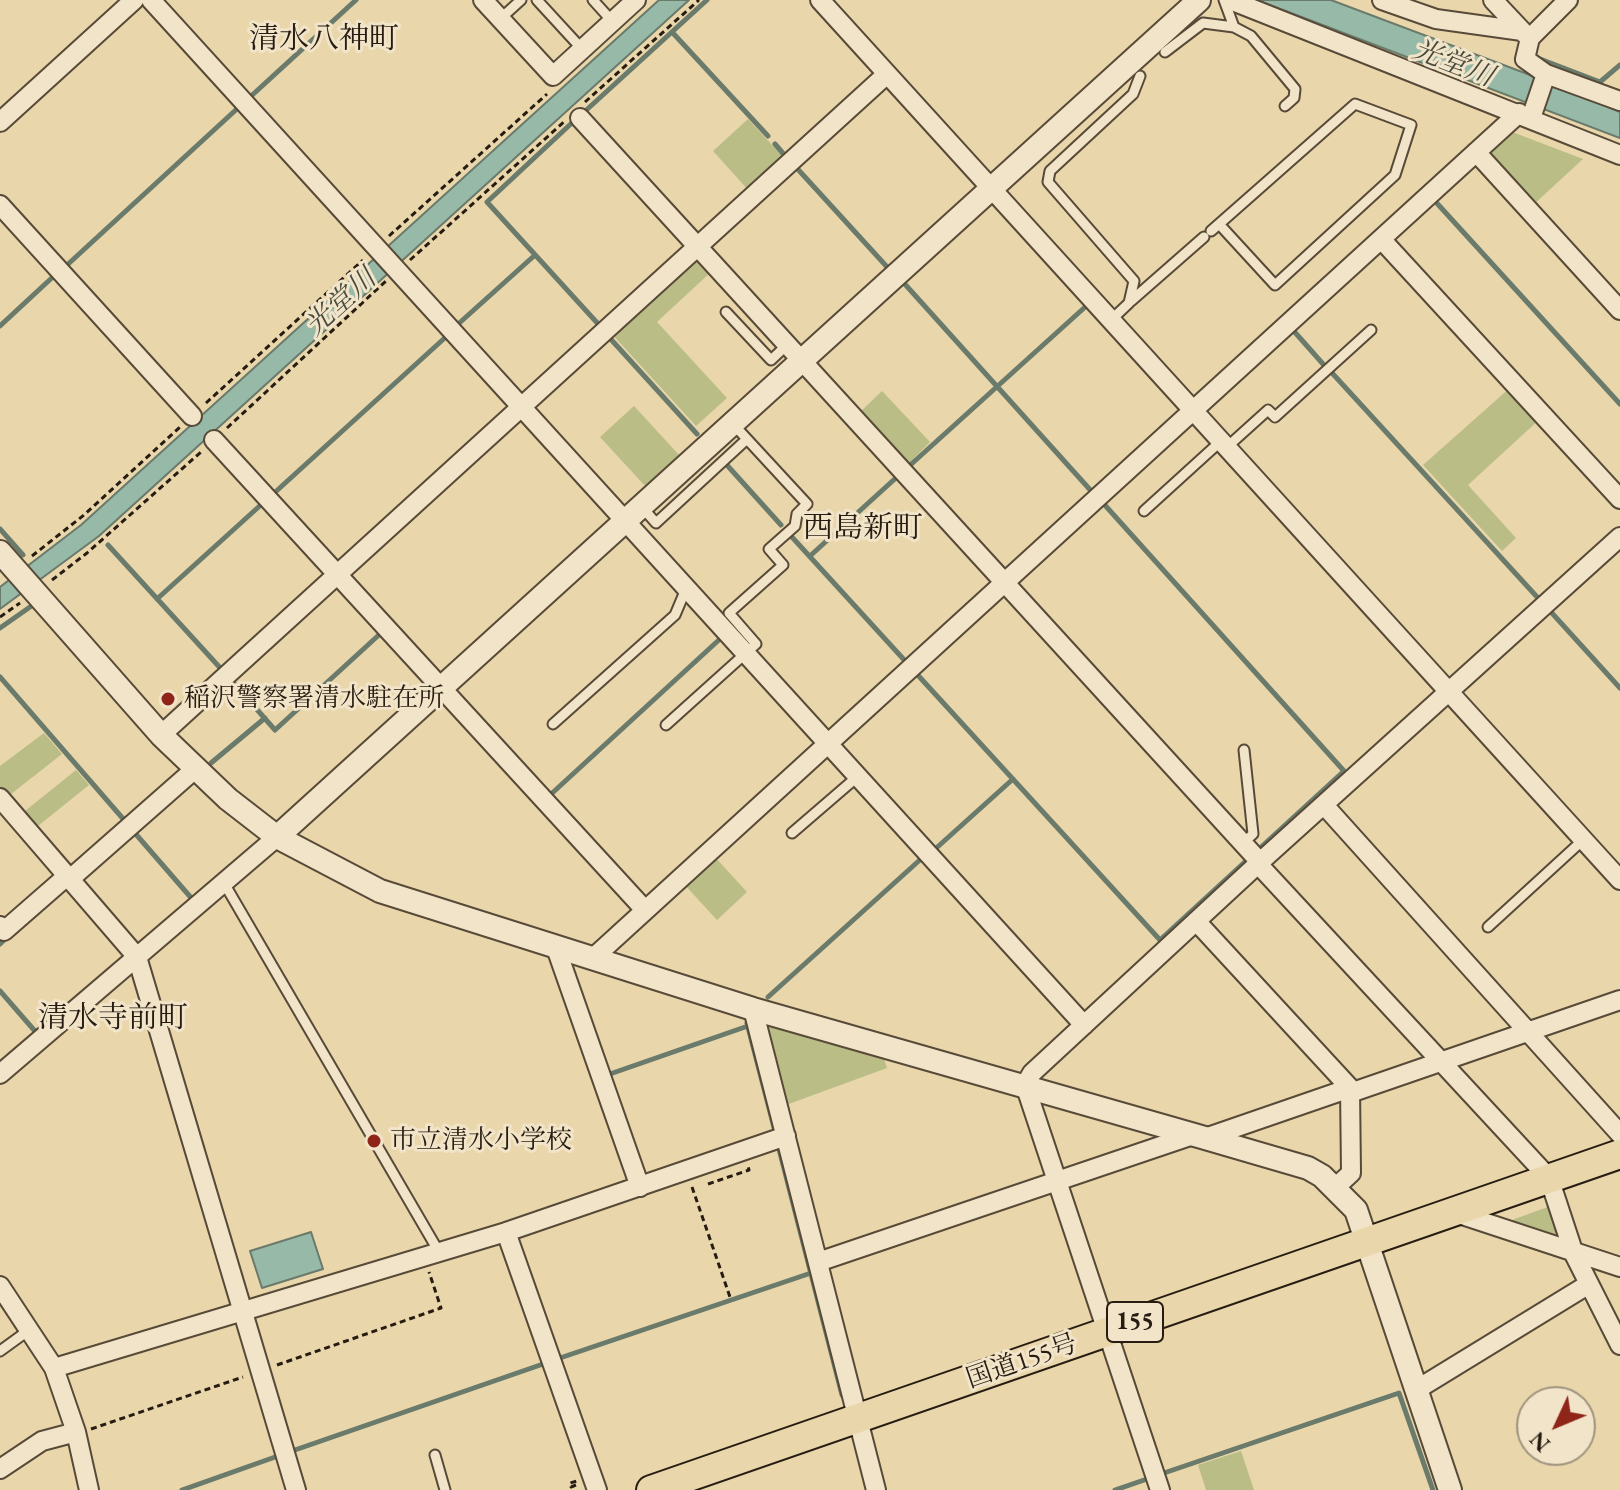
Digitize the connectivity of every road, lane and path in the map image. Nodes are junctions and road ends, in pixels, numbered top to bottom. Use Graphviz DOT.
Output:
graph roads {
  1 [pos="134,0"];
  2 [pos="151,0"];
  3 [pos="483,0"];
  4 [pos="521,0"];
  5 [pos="537,0"];
  6 [pos="593,0"];
  7 [pos="636,0"];
  8 [pos="699,0"];
  9 [pos="820,0"];
  10 [pos="1199,0"];
  11 [pos="1224,0"];
  12 [pos="1230,0"];
  13 [pos="1382,0"];
  14 [pos="1493,0"];
  15 [pos="1568,0"];
  16 [pos="500,19"];
  17 [pos="612,21"];
  18 [pos="1234,27"];
  19 [pos="1526,35"];
  20 [pos="582,49"];
  21 [pos="1165,52"];
  22 [pos="887,74"];
  23 [pos="1546,74"];
  24 [pos="553,76"];
  25 [pos="1140,76"];
  26 [pos="1620,101"];
  27 [pos="1081,106"];
  28 [pos="1285,106"];
  29 [pos="578,112"];
  30 [pos="1527,113"];
  31 [pos="0,122"];
  32 [pos="1099,126"];
  33 [pos="1476,152"];
  34 [pos="1620,155"];
  35 [pos="991,188"];
  36 [pos="0,205"];
  37 [pos="1211,231"];
  38 [pos="1381,239"];
  39 [pos="697,247"];
  40 [pos="376,248"];
  41 [pos="397,271"];
  42 [pos="1129,303"];
  43 [pos="1620,310"];
  44 [pos="726,312"];
  45 [pos="1111,320"];
  46 [pos="1371,330"];
  47 [pos="794,353"];
  48 [pos="521,408"];
  49 [pos="1193,410"];
  50 [pos="192,416"];
  51 [pos="740,431"];
  52 [pos="214,440"];
  53 [pos="1224,444"];
  54 [pos="1620,499"];
  55 [pos="1144,511"];
  56 [pos="633,514"];
  57 [pos="1620,537"];
  58 [pos="7,560"];
  59 [pos="337,575"];
  60 [pos="1004,583"];
  61 [pos="686,589"];
  62 [pos="34,592"];
  63 [pos="0,617"];
  64 [pos="745,654"];
  65 [pos="440,689"];
  66 [pos="1450,691"];
  67 [pos="553,724"];
  68 [pos="666,725"];
  69 [pos="161,735"];
  70 [pos="827,744"];
  71 [pos="1244,750"];
  72 [pos="195,769"];
  73 [pos="857,777"];
  74 [pos="0,798"];
  75 [pos="1324,805"];
  76 [pos="792,833"];
  77 [pos="277,837"];
  78 [pos="1584,840"];
  79 [pos="1243,843"];
  80 [pos="1259,863"];
  81 [pos="68,878"];
  82 [pos="1620,880"];
  83 [pos="224,883"];
  84 [pos="645,910"];
  85 [pos="1196,921"];
  86 [pos="0,926"];
  87 [pos="1488,927"];
  88 [pos="556,948"];
  89 [pos="137,957"];
  90 [pos="592,959"];
  91 [pos="1620,1000"];
  92 [pos="753,1009"];
  93 [pos="1084,1025"];
  94 [pos="1527,1031"];
  95 [pos="1442,1061"];
  96 [pos="0,1074"];
  97 [pos="1025,1085"];
  98 [pos="1350,1091"];
  99 [pos="1620,1134"];
  100 [pos="786,1136"];
  101 [pos="1199,1136"];
  102 [pos="1620,1154"];
  103 [pos="687,1171"];
  104 [pos="1549,1178"];
  105 [pos="1057,1181"];
  106 [pos="640,1187"];
  107 [pos="1336,1187"];
  108 [pos="1453,1212"];
  109 [pos="506,1232"];
  110 [pos="1366,1242"];
  111 [pos="1574,1254"];
  112 [pos="432,1255"];
  113 [pos="818,1262"];
  114 [pos="1620,1267"];
  115 [pos="1589,1284"];
  116 [pos="0,1286"];
  117 [pos="730,1297"];
  118 [pos="243,1312"];
  119 [pos="29,1330"];
  120 [pos="1107,1332"];
  121 [pos="1620,1345"];
  122 [pos="0,1351"];
  123 [pos="54,1368"];
  124 [pos="260,1371"];
  125 [pos="1416,1390"];
  126 [pos="857,1418"];
  127 [pos="76,1433"];
  128 [pos="435,1455"];
  129 [pos="0,1469"];
  130 [pos="89,1490"];
  131 [pos="296,1490"];
  132 [pos="445,1490"];
  133 [pos="597,1490"];
  134 [pos="651,1490"];
  135 [pos="876,1490"];
  136 [pos="1160,1490"];
  137 [pos="1450,1490"];
  1 -- 31 [label="street"];
  2 -- 40 [label="street"];
  3 -- 16 [label="street"];
  4 -- 16 [label="lane"];
  5 -- 20 [label="lane"];
  6 -- 17 [label="lane"];
  7 -- 17 [label="street"];
  8 -- 29 [label="path"];
  9 -- 22 [label="street"];
  10 -- 27 [label="street"];
  11 -- 18 [label="lane"];
  12 -- 30 [label="street"];
  13 -- 19 [label="street"];
  14 -- 19 [label="street"];
  15 -- 19 [label="street"];
  16 -- 24 [label="street"];
  17 -- 20 [label="street"];
  18 -- 21 [label="lane"];
  18 -- 28 [label="lane"];
  19 -- 23 [label="street"];
  20 -- 24 [label="street"];
  22 -- 35 [label="street"];
  22 -- 39 [label="street"];
  23 -- 26 [label="street"];
  23 -- 30 [label="street"];
  24 -- 40 [label="path"];
  25 -- 32 [label="lane"];
  27 -- 32 [label="lane"];
  27 -- 35 [label="street"];
  29 -- 39 [label="street"];
  29 -- 41 [label="path"];
  30 -- 33 [label="street"];
  30 -- 34 [label="street"];
  32 -- 42 [label="lane"];
  33 -- 38 [label="street"];
  33 -- 43 [label="street"];
  35 -- 45 [label="street"];
  35 -- 47 [label="street"];
  36 -- 50 [label="street"];
  37 -- 37 [label="lane"];
  37 -- 42 [label="lane"];
  38 -- 49 [label="street"];
  38 -- 54 [label="street"];
  39 -- 47 [label="street"];
  39 -- 48 [label="street"];
  40 -- 41 [label="street"];
  40 -- 50 [label="path"];
  41 -- 48 [label="street"];
  41 -- 52 [label="path"];
  42 -- 45 [label="lane"];
  44 -- 47 [label="lane"];
  45 -- 49 [label="street"];
  46 -- 53 [label="lane"];
  47 -- 51 [label="street"];
  47 -- 60 [label="street"];
  48 -- 56 [label="street"];
  48 -- 59 [label="street"];
  49 -- 53 [label="street"];
  49 -- 60 [label="street"];
  50 -- 58 [label="path"];
  51 -- 56 [label="street"];
  51 -- 64 [label="lane"];
  52 -- 59 [label="street"];
  52 -- 62 [label="path"];
  53 -- 55 [label="lane"];
  53 -- 66 [label="street"];
  56 -- 61 [label="street"];
  56 -- 65 [label="street"];
  57 -- 66 [label="street"];
  58 -- 62 [label="street"];
  59 -- 65 [label="street"];
  59 -- 69 [label="street"];
  60 -- 70 [label="street"];
  60 -- 79 [label="street"];
  61 -- 64 [label="street"];
  61 -- 67 [label="lane"];
  62 -- 63 [label="path"];
  62 -- 69 [label="street"];
  64 -- 68 [label="lane"];
  64 -- 70 [label="street"];
  65 -- 77 [label="street"];
  65 -- 84 [label="street"];
  66 -- 75 [label="street"];
  66 -- 78 [label="street"];
  69 -- 72 [label="street"];
  70 -- 73 [label="street"];
  70 -- 84 [label="street"];
  71 -- 79 [label="lane"];
  72 -- 77 [label="street"];
  72 -- 81 [label="street"];
  73 -- 76 [label="lane"];
  73 -- 93 [label="street"];
  74 -- 81 [label="street"];
  75 -- 80 [label="street"];
  75 -- 94 [label="street"];
  77 -- 83 [label="street"];
  77 -- 88 [label="street"];
  78 -- 82 [label="street"];
  78 -- 87 [label="lane"];
  79 -- 80 [label="street"];
  80 -- 85 [label="street"];
  80 -- 95 [label="street"];
  81 -- 86 [label="street"];
  81 -- 89 [label="street"];
  83 -- 89 [label="street"];
  83 -- 112 [label="lane"];
  84 -- 90 [label="street"];
  85 -- 93 [label="street"];
  85 -- 98 [label="street"];
  88 -- 90 [label="street"];
  88 -- 106 [label="street"];
  89 -- 96 [label="street"];
  89 -- 118 [label="street"];
  90 -- 92 [label="street"];
  91 -- 94 [label="street"];
  92 -- 97 [label="street"];
  92 -- 100 [label="street"];
  93 -- 97 [label="street"];
  94 -- 95 [label="street"];
  94 -- 99 [label="street"];
  95 -- 98 [label="street"];
  95 -- 104 [label="street"];
  97 -- 101 [label="street"];
  97 -- 105 [label="street"];
  98 -- 101 [label="street"];
  98 -- 107 [label="street"];
  100 -- 103 [label="street"];
  100 -- 113 [label="street"];
  101 -- 105 [label="street"];
  101 -- 107 [label="street"];
  102 -- 104 [label="highway, 国道155号 / 155"];
  103 -- 106 [label="street"];
  103 -- 117 [label="path"];
  104 -- 108 [label="highway, 国道155号 / 155"];
  104 -- 111 [label="street"];
  105 -- 113 [label="street"];
  105 -- 120 [label="street"];
  106 -- 109 [label="street"];
  107 -- 110 [label="street"];
  108 -- 110 [label="highway, 国道155号 / 155"];
  108 -- 111 [label="street"];
  109 -- 112 [label="street"];
  109 -- 133 [label="street"];
  110 -- 120 [label="highway, 国道155号 / 155"];
  110 -- 125 [label="street"];
  111 -- 114 [label="street"];
  111 -- 115 [label="street"];
  112 -- 118 [label="street"];
  112 -- 124 [label="path"];
  113 -- 126 [label="street"];
  115 -- 121 [label="street"];
  115 -- 125 [label="street"];
  116 -- 119 [label="street"];
  118 -- 123 [label="street"];
  118 -- 124 [label="street"];
  119 -- 122 [label="lane"];
  119 -- 123 [label="street"];
  120 -- 126 [label="highway, 国道155号 / 155"];
  120 -- 136 [label="street"];
  123 -- 127 [label="street"];
  124 -- 127 [label="path"];
  124 -- 131 [label="street"];
  125 -- 137 [label="street"];
  126 -- 134 [label="highway, 国道155号 / 155"];
  126 -- 135 [label="street"];
  127 -- 129 [label="street"];
  127 -- 130 [label="street"];
  128 -- 132 [label="lane"];
}
